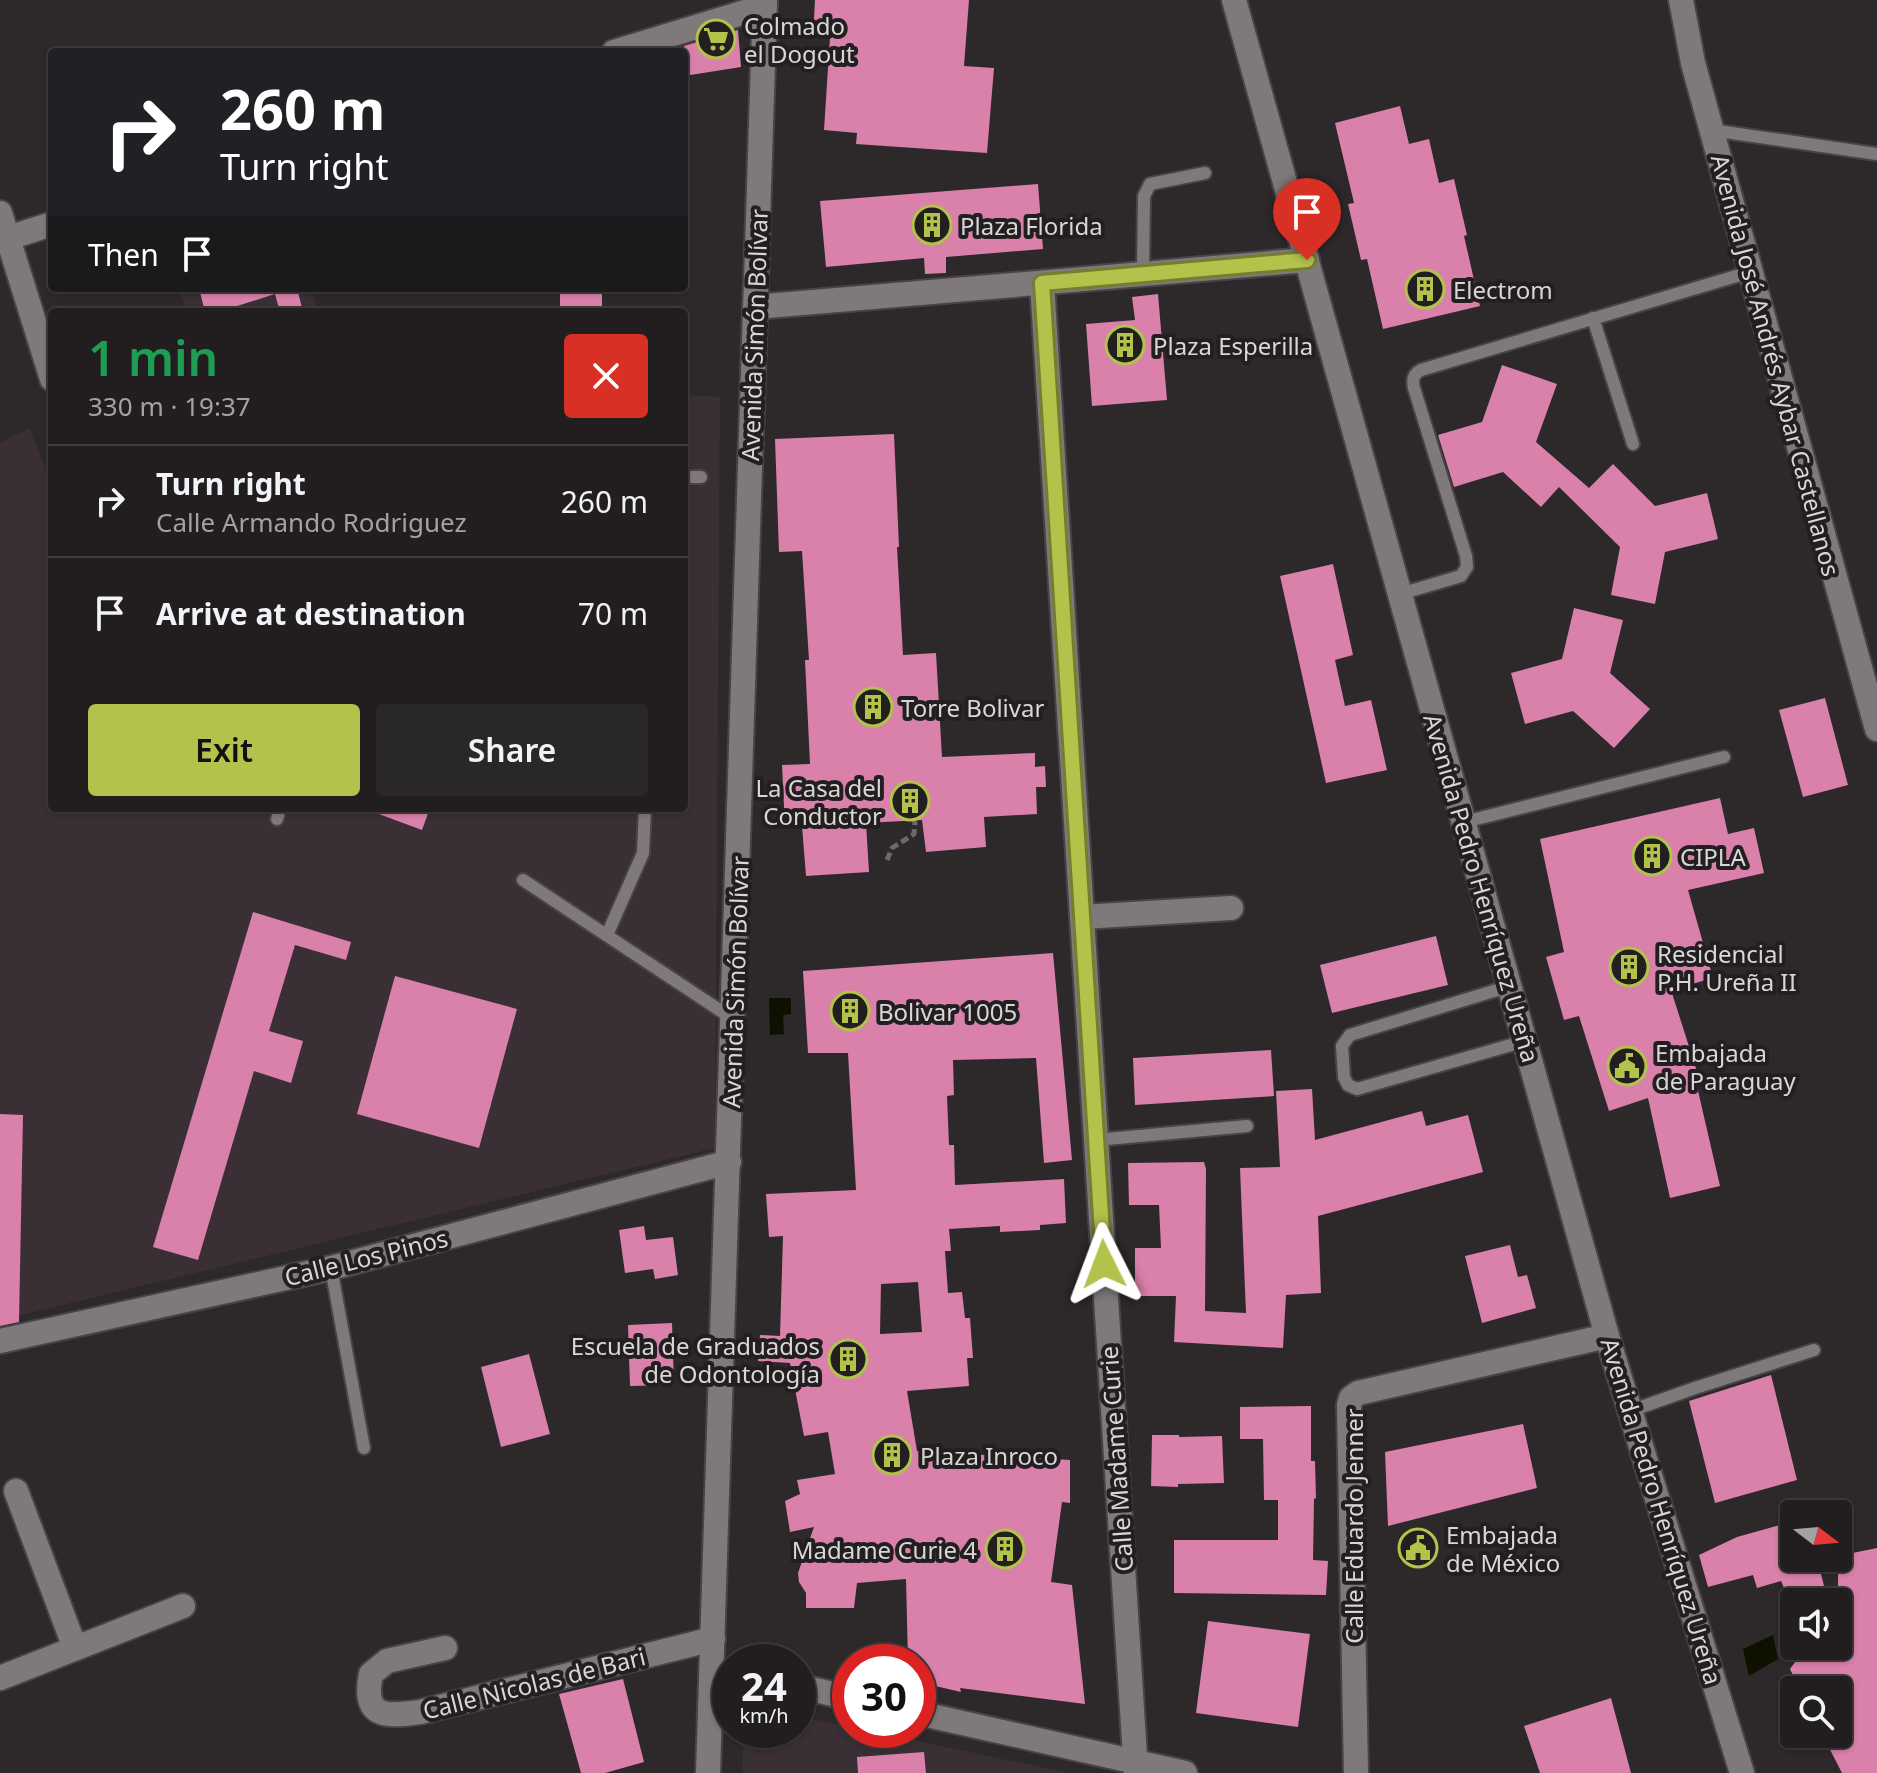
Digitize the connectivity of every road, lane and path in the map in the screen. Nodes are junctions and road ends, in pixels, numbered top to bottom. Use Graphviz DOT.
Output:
graph roads {
  1 [pos="1234,0"];
  2 [pos="1681,0"];
  3 [pos="765,3"];
  4 [pos="626,48"];
  5 [pos="1711,130"];
  6 [pos="1877,154"];
  7 [pos="1205,173"];
  8 [pos="0,213"];
  9 [pos="48,225"];
  10 [pos="8,238"];
  11 [pos="1307,260"];
  12 [pos="1750,272"];
  13 [pos="1143,274"];
  14 [pos="1042,283"];
  15 [pos="755,307"];
  16 [pos="1593,318"];
  17 [pos="48,366"];
  18 [pos="1633,444"];
  19 [pos="688,477"];
  20 [pos="701,477"];
  21 [pos="1400,594"];
  22 [pos="1872,695"];
  23 [pos="1877,729"];
  24 [pos="1724,757"];
  25 [pos="645,812"];
  26 [pos="915,821"];
  27 [pos="1464,822"];
  28 [pos="887,860"];
  29 [pos="523,880"];
  30 [pos="1231,908"];
  31 [pos="1082,917"];
  32 [pos="607,935"];
  33 [pos="1510,986"];
  34 [pos="733,1019"];
  35 [pos="1525,1041"];
  36 [pos="1247,1126"];
  37 [pos="1096,1140"];
  38 [pos="729,1162"];
  39 [pos="331,1268"];
  40 [pos="1607,1336"];
  41 [pos="0,1341"];
  42 [pos="1814,1350"];
  43 [pos="1630,1411"];
  44 [pos="364,1448"];
  45 [pos="16,1491"];
  46 [pos="183,1606"];
  47 [pos="713,1639"];
  48 [pos="714,1644"];
  49 [pos="75,1648"];
  50 [pos="445,1648"];
  51 [pos="0,1678"];
  52 [pos="936,1718"];
  53 [pos="712,1741"];
  54 [pos="1135,1768"];
  55 [pos="708,1773"];
  56 [pos="1185,1773"];
  57 [pos="1356,1773"];
  58 [pos="1742,1773"];
  1 -- 11 [label="street, Avenida Pedro Henríquez Ureña"];
  2 -- 5 [label="street, Avenida José Andrés Aybar Castellanos"];
  3 -- 4 [label="street"];
  3 -- 15 [label="street, Avenida Simón Bolívar"];
  5 -- 6 [label="lane"];
  5 -- 12 [label="street, Avenida José Andrés Aybar Castellanos"];
  7 -- 13 [label="lane"];
  8 -- 10 [label="street"];
  9 -- 10 [label="street"];
  10 -- 17 [label="street"];
  11 -- 13 [label="street"];
  11 -- 21 [label="street, Avenida Pedro Henríquez Ureña"];
  12 -- 16 [label="lane"];
  12 -- 22 [label="street, Avenida José Andrés Aybar Castellanos"];
  13 -- 14 [label="street"];
  14 -- 15 [label="street"];
  14 -- 31 [label="street, Calle Madame Curie"];
  15 -- 34 [label="street, Avenida Simón Bolívar"];
  16 -- 18 [label="lane"];
  16 -- 21 [label="lane"];
  19 -- 20 [label="lane"];
  21 -- 27 [label="street, Avenida Pedro Henríquez Ureña"];
  22 -- 23 [label="street, Avenida José Andrés Aybar Castellanos"];
  24 -- 27 [label="lane"];
  25 -- 32 [label="lane"];
  26 -- 28 [label="path"];
  27 -- 33 [label="street, Avenida Pedro Henríquez Ureña"];
  29 -- 32 [label="lane"];
  30 -- 31 [label="street"];
  31 -- 37 [label="street, Calle Madame Curie"];
  32 -- 34 [label="lane"];
  33 -- 35 [label="street, Avenida Pedro Henríquez Ureña"];
  33 -- 35 [label="lane"];
  34 -- 38 [label="street, Avenida Simón Bolívar"];
  35 -- 40 [label="street, Avenida Pedro Henríquez Ureña"];
  36 -- 37 [label="lane"];
  37 -- 54 [label="street, Calle Madame Curie"];
  38 -- 39 [label="street, Calle Los Pinos"];
  38 -- 47 [label="street, Avenida Simón Bolívar"];
  39 -- 41 [label="street, Calle Los Pinos"];
  39 -- 44 [label="lane"];
  40 -- 43 [label="street, Avenida Pedro Henríquez Ureña"];
  40 -- 57 [label="street, Calle Eduardo Jenner"];
  42 -- 43 [label="lane"];
  43 -- 58 [label="street, Avenida Pedro Henríquez Ureña"];
  45 -- 49 [label="street"];
  46 -- 49 [label="street"];
  47 -- 48 [label="street, Avenida Simón Bolívar"];
  47 -- 50 [label="street, Calle Nicolas de Bari"];
  49 -- 51 [label="street"];
  52 -- 54 [label="street"];
  53 -- 55 [label="street, Avenida Simón Bolívar"];
  54 -- 56 [label="street"];
}
